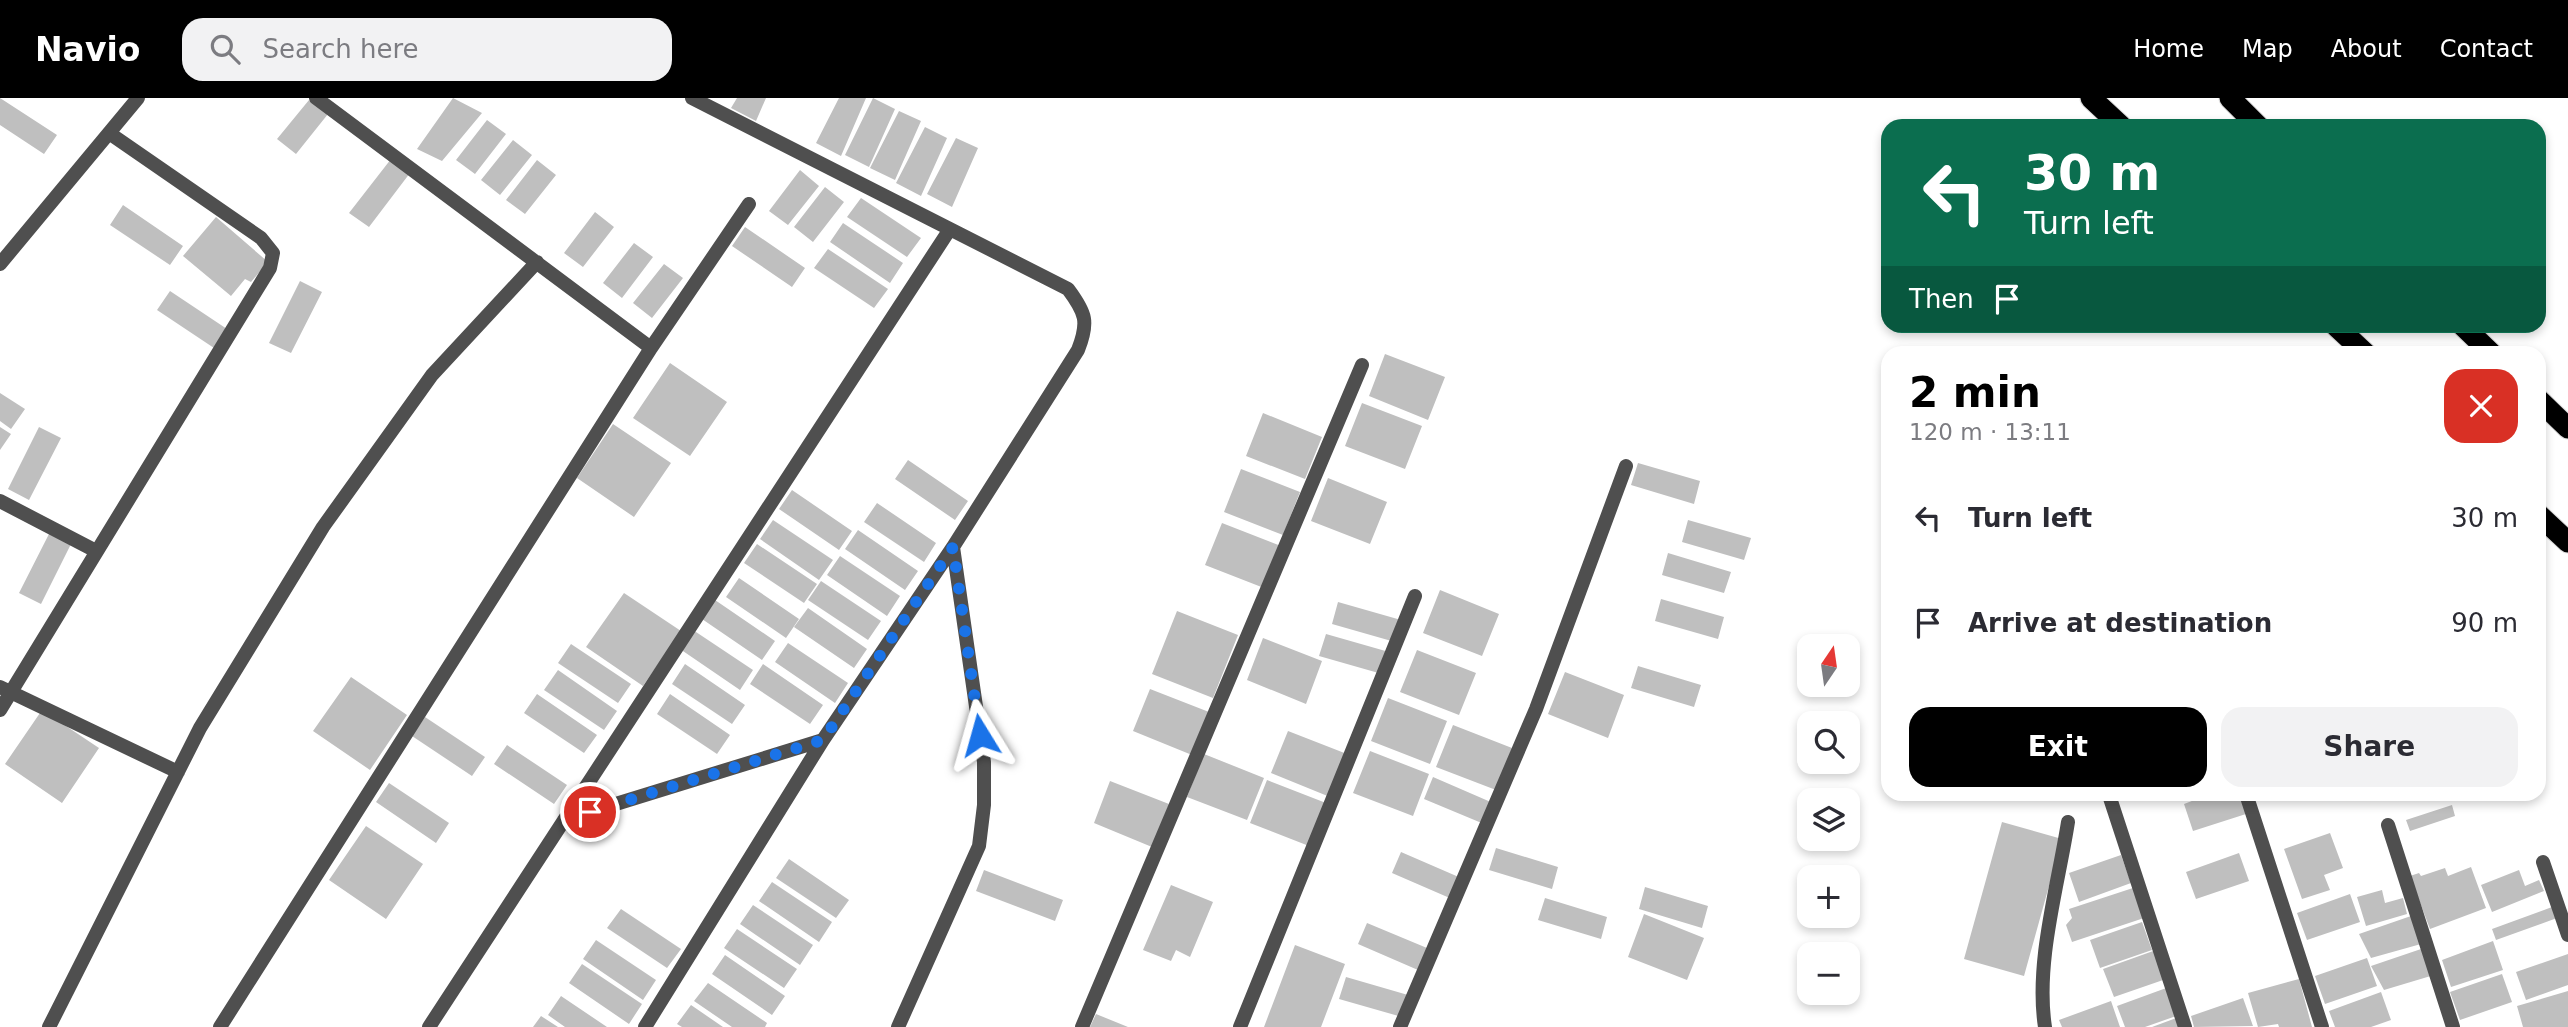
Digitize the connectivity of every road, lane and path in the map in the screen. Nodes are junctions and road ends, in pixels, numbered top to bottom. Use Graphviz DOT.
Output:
graph roads {
  1 [pos="138,98"];
  2 [pos="316,98"];
  3 [pos="692,98"];
  4 [pos="2091,98"];
  5 [pos="2230,98"];
  6 [pos="2114,119"];
  7 [pos="2251,119"];
  8 [pos="109,133"];
  9 [pos="749,204"];
  10 [pos="950,229"];
  11 [pos="2,256"];
  12 [pos="537,262"];
  13 [pos="2344,333"];
  14 [pos="2470,333"];
  15 [pos="2357,346"];
  16 [pos="2484,346"];
  17 [pos="651,348"];
  18 [pos="1362,365"];
  19 [pos="2546,407"];
  20 [pos="2568,428"];
  21 [pos="1626,466"];
  22 [pos="0,501"];
  23 [pos="2546,522"];
  24 [pos="2568,542"];
  25 [pos="953,547"];
  26 [pos="96,551"];
  27 [pos="1415,596"];
  28 [pos="5,689"];
  29 [pos="0,710"];
  30 [pos="823,740"];
  31 [pos="178,772"];
  32 [pos="2111,801"];
  33 [pos="2248,801"];
  34 [pos="564,820"];
  35 [pos="2068,822"];
  36 [pos="2388,825"];
  37 [pos="2543,862"];
  38 [pos="2568,935"];
  39 [pos="48,1027"];
  40 [pos="220,1027"];
  41 [pos="429,1027"];
  42 [pos="645,1027"];
  43 [pos="898,1027"];
  44 [pos="1082,1027"];
  45 [pos="1240,1027"];
  46 [pos="1399,1027"];
  47 [pos="2045,1027"];
  48 [pos="2185,1027"];
  49 [pos="2322,1027"];
  50 [pos="2453,1027"];
  1 -- 8 [label="street"];
  2 -- 12 [label="street"];
  3 -- 10 [label="street"];
  4 -- 6 [label="highway"];
  5 -- 7 [label="highway"];
  8 -- 11 [label="street"];
  8 -- 26 [label="street"];
  9 -- 17 [label="street"];
  10 -- 25 [label="street"];
  10 -- 34 [label="street"];
  12 -- 17 [label="street"];
  12 -- 31 [label="street"];
  13 -- 15 [label="highway"];
  14 -- 16 [label="highway"];
  17 -- 40 [label="street"];
  18 -- 44 [label="street"];
  19 -- 20 [label="highway"];
  21 -- 46 [label="street"];
  22 -- 26 [label="street"];
  23 -- 24 [label="highway"];
  25 -- 30 [label="street"];
  25 -- 43 [label="street"];
  26 -- 28 [label="street"];
  27 -- 45 [label="street"];
  28 -- 29 [label="street"];
  28 -- 31 [label="street"];
  30 -- 34 [label="street"];
  30 -- 42 [label="street"];
  31 -- 39 [label="street"];
  32 -- 48 [label="street"];
  33 -- 49 [label="street"];
  34 -- 41 [label="street"];
  35 -- 47 [label="street"];
  36 -- 50 [label="street"];
  37 -- 38 [label="street"];
}
